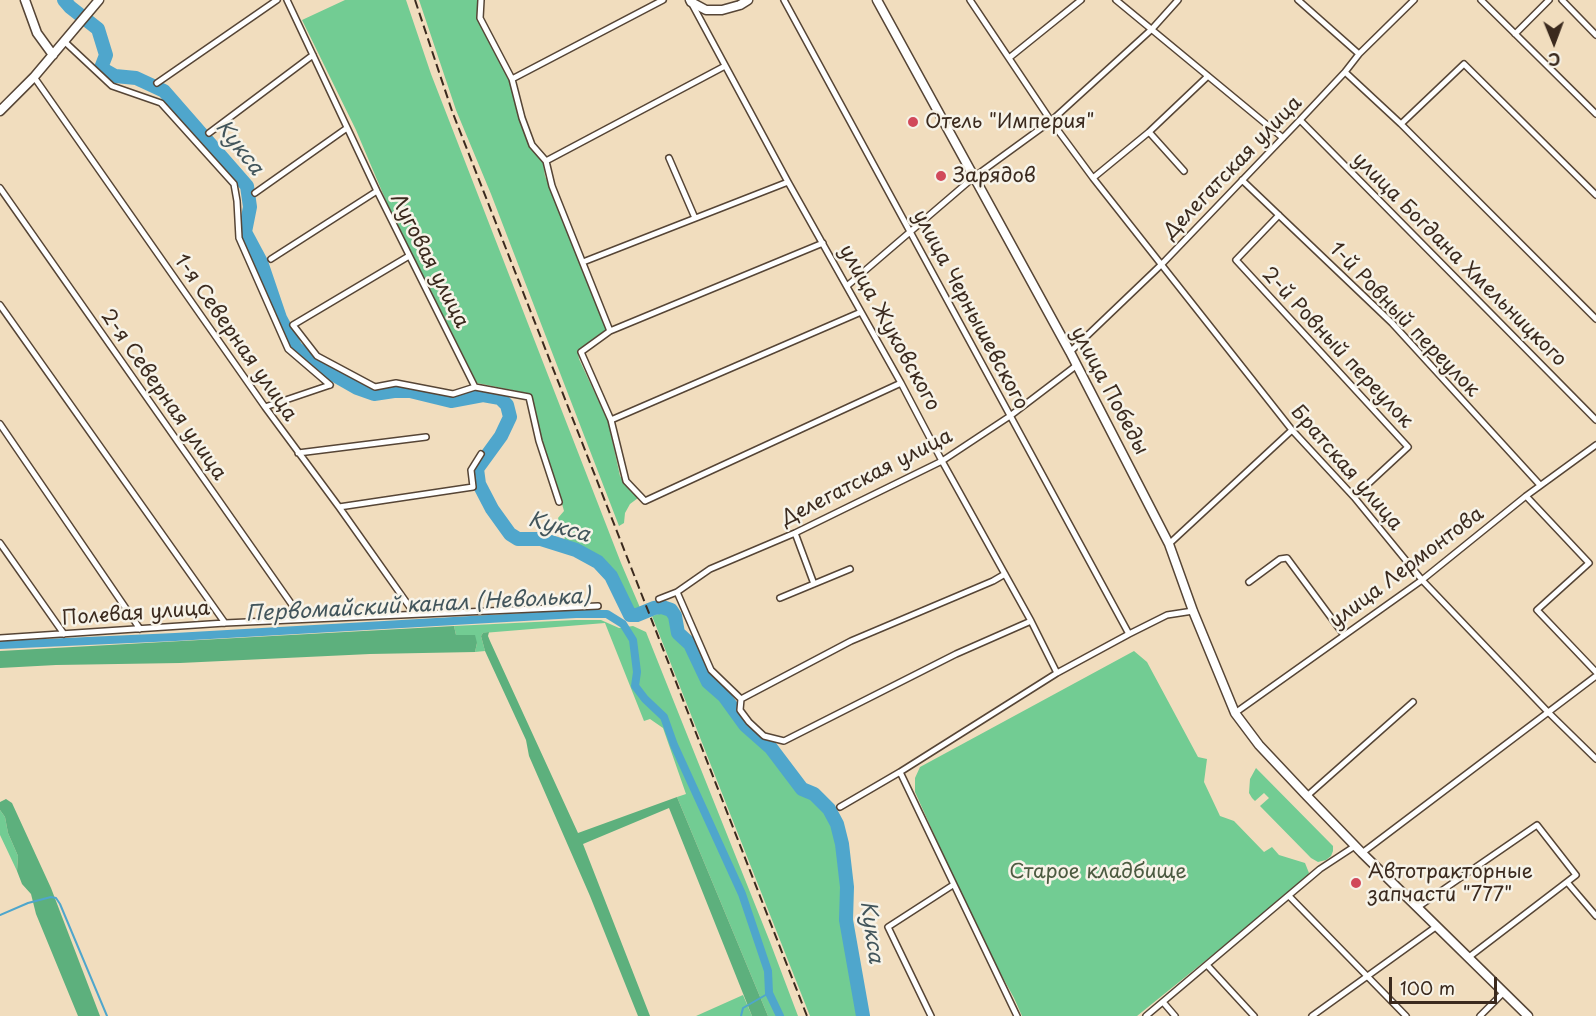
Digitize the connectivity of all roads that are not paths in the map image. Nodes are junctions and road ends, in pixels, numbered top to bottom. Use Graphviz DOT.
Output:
graph roads {
  1 [pos="25,0"];
  2 [pos="99,0"];
  3 [pos="277,0"];
  4 [pos="287,0"];
  5 [pos="481,0"];
  6 [pos="663,0"];
  7 [pos="748,0"];
  8 [pos="784,0"];
  9 [pos="877,0"];
  10 [pos="970,0"];
  11 [pos="1081,0"];
  12 [pos="1116,0"];
  13 [pos="1178,0"];
  14 [pos="1298,0"];
  15 [pos="1414,0"];
  16 [pos="1481,0"];
  17 [pos="1549,0"];
  18 [pos="1562,0"];
  19 [pos="690,1"];
  20 [pos="1152,29"];
  21 [pos="1515,33"];
  22 [pos="1596,35"];
  23 [pos="64,42"];
  24 [pos="1359,54"];
  25 [pos="53,55"];
  26 [pos="313,55"];
  27 [pos="1009,58"];
  28 [pos="725,66"];
  29 [pos="1345,72"];
  30 [pos="1208,76"];
  31 [pos="34,77"];
  32 [pos="512,79"];
  33 [pos="157,84"];
  34 [pos="0,111"];
  35 [pos="1596,114"];
  36 [pos="1300,120"];
  37 [pos="1051,121"];
  38 [pos="1401,124"];
  39 [pos="347,128"];
  40 [pos="1149,132"];
  41 [pos="209,133"];
  42 [pos="1283,138"];
  43 [pos="669,158"];
  44 [pos="546,161"];
  45 [pos="1184,171"];
  46 [pos="974,177"];
  47 [pos="1093,178"];
  48 [pos="1242,180"];
  49 [pos="788,182"];
  50 [pos="0,188"];
  51 [pos="377,191"];
  52 [pos="255,193"];
  53 [pos="1596,195"];
  54 [pos="1279,215"];
  55 [pos="694,218"];
  56 [pos="911,231"];
  57 [pos="823,243"];
  58 [pos="409,256"];
  59 [pos="271,259"];
  60 [pos="583,262"];
  61 [pos="1162,264"];
  62 [pos="847,286"];
  63 [pos="0,305"];
  64 [pos="861,312"];
  65 [pos="1596,319"];
  66 [pos="610,331"];
  67 [pos="1070,352"];
  68 [pos="1077,365"];
  69 [pos="902,383"];
  70 [pos="475,387"];
  71 [pos="265,407"];
  72 [pos="1010,416"];
  73 [pos="611,420"];
  74 [pos="1596,420"];
  75 [pos="0,424"];
  76 [pos="1292,430"];
  77 [pos="426,437"];
  78 [pos="1596,446"];
  79 [pos="298,453"];
  80 [pos="481,454"];
  81 [pos="942,461"];
  82 [pos="1540,485"];
  83 [pos="1526,496"];
  84 [pos="1354,497"];
  85 [pos="559,502"];
  86 [pos="339,507"];
  87 [pos="795,533"];
  88 [pos="0,543"];
  89 [pos="1170,544"];
  90 [pos="850,569"];
  91 [pos="1005,574"];
  92 [pos="1422,580"];
  93 [pos="1249,582"];
  94 [pos="814,584"];
  95 [pos="677,592"];
  96 [pos="780,598"];
  97 [pos="658,599"];
  98 [pos="598,606"];
  99 [pos="1193,611"];
  100 [pos="414,613"];
  101 [pos="302,619"];
  102 [pos="1031,621"];
  103 [pos="225,623"];
  104 [pos="140,628"];
  105 [pos="64,634"];
  106 [pos="1129,634"];
  107 [pos="1344,635"];
  108 [pos="0,638"];
  109 [pos="1057,673"];
  110 [pos="1596,674"];
  111 [pos="741,699"];
  112 [pos="1413,702"];
  113 [pos="1548,712"];
  114 [pos="1235,713"];
  115 [pos="1596,759"];
  116 [pos="900,772"];
  117 [pos="1307,796"];
  118 [pos="840,807"];
  119 [pos="1359,849"];
  120 [pos="1567,882"];
  121 [pos="953,885"];
  122 [pos="1289,896"];
  123 [pos="1418,907"];
  124 [pos="1596,916"];
  125 [pos="1437,926"];
  126 [pos="1469,957"];
  127 [pos="1208,965"];
  128 [pos="1368,976"];
  129 [pos="1504,992"];
  130 [pos="1162,1002"];
  131 [pos="931,1016"];
  132 [pos="1017,1016"];
  133 [pos="1146,1016"];
  134 [pos="1175,1016"];
  135 [pos="1254,1016"];
  136 [pos="1312,1016"];
  137 [pos="1406,1016"];
  138 [pos="1480,1016"];
  139 [pos="1528,1016"];
  1 -- 25 [label="street"];
  2 -- 23 [label="street"];
  3 -- 33 [label="street"];
  4 -- 26 [label="street, Луговая улица"];
  5 -- 32 [label="street"];
  6 -- 32 [label="street"];
  7 -- 19 [label="street"];
  8 -- 56 [label="street, улица Чернышевского"];
  9 -- 46 [label="street, улица Победы"];
  10 -- 27 [label="street, Братская улица"];
  11 -- 27 [label="street"];
  12 -- 20 [label="street"];
  13 -- 20 [label="street"];
  14 -- 24 [label="street"];
  15 -- 24 [label="street, Делегатская улица"];
  16 -- 21 [label="street"];
  17 -- 21 [label="street"];
  18 -- 22 [label="street"];
  19 -- 28 [label="street, улица Жуковского"];
  20 -- 30 [label="street"];
  20 -- 37 [label="street"];
  21 -- 35 [label="street"];
  23 -- 25 [label="street"];
  23 -- 71 [label="street"];
  24 -- 29 [label="street, Делегатская улица"];
  25 -- 31 [label="street"];
  26 -- 39 [label="street, Луговая улица"];
  26 -- 41 [label="street"];
  27 -- 37 [label="street, Братская улица"];
  28 -- 44 [label="street"];
  28 -- 49 [label="street, улица Жуковского"];
  29 -- 36 [label="street, Делегатская улица"];
  29 -- 38 [label="street"];
  30 -- 40 [label="street"];
  30 -- 42 [label="street"];
  31 -- 34 [label="street"];
  31 -- 71 [label="street, 1-я Северная улица"];
  32 -- 44 [label="street"];
  36 -- 42 [label="street, Делегатская улица"];
  36 -- 74 [label="street, улица Богдана Хмельницкого"];
  37 -- 46 [label="street"];
  37 -- 47 [label="street, Братская улица"];
  38 -- 53 [label="street"];
  38 -- 65 [label="street"];
  39 -- 51 [label="street, Луговая улица"];
  39 -- 52 [label="street"];
  40 -- 45 [label="street"];
  40 -- 47 [label="street"];
  42 -- 48 [label="street, Делегатская улица"];
  43 -- 55 [label="street"];
  44 -- 60 [label="street"];
  46 -- 56 [label="street"];
  46 -- 67 [label="street, улица Победы"];
  47 -- 61 [label="street, Братская улица"];
  48 -- 54 [label="street, 1-й Ровный переулок"];
  48 -- 61 [label="street, Делегатская улица"];
  49 -- 55 [label="street"];
  49 -- 57 [label="street, улица Жуковского"];
  50 -- 101 [label="street, 2-я Северная улица"];
  51 -- 58 [label="street, Луговая улица"];
  51 -- 59 [label="street"];
  54 -- 82 [label="street, 1-й Ровный переулок"];
  54 -- 84 [label="street, 2-й Ровный переулок"];
  55 -- 60 [label="street"];
  56 -- 62 [label="street"];
  56 -- 72 [label="street, улица Чернышевского"];
  57 -- 62 [label="street, улица Жуковского"];
  57 -- 66 [label="street"];
  58 -- 70 [label="street, Луговая улица"];
  58 -- 70 [label="street"];
  60 -- 66 [label="street"];
  61 -- 67 [label="street, Делегатская улица"];
  61 -- 76 [label="street, Братская улица"];
  62 -- 64 [label="street, улица Жуковского"];
  63 -- 103 [label="street"];
  64 -- 69 [label="street, улица Жуковского"];
  64 -- 73 [label="street"];
  66 -- 73 [label="street"];
  67 -- 68 [label="street, улица Победы"];
  68 -- 72 [label="street, Делегатская улица"];
  68 -- 89 [label="street, улица Победы"];
  69 -- 73 [label="street"];
  69 -- 81 [label="street, улица Жуковского"];
  70 -- 85 [label="street"];
  71 -- 79 [label="street, 1-я Северная улица"];
  72 -- 81 [label="street, Делегатская улица"];
  72 -- 106 [label="street, улица Чернышевского"];
  75 -- 104 [label="street"];
  76 -- 84 [label="street, Братская улица"];
  76 -- 89 [label="street"];
  77 -- 79 [label="street"];
  78 -- 82 [label="street, улица Лермонтова"];
  79 -- 86 [label="street, 1-я Северная улица"];
  80 -- 86 [label="street"];
  81 -- 87 [label="street, Делегатская улица"];
  81 -- 91 [label="street, улица Жуковского"];
  82 -- 83 [label="street, улица Лермонтова"];
  83 -- 92 [label="street, улица Лермонтова"];
  83 -- 110 [label="street"];
  84 -- 92 [label="street, Братская улица"];
  86 -- 100 [label="street, 1-я Северная улица"];
  87 -- 94 [label="street"];
  87 -- 95 [label="street, Делегатская улица"];
  88 -- 105 [label="street"];
  89 -- 99 [label="street, улица Победы"];
  90 -- 94 [label="street"];
  91 -- 102 [label="street, улица Жуковского"];
  91 -- 111 [label="street"];
  92 -- 107 [label="street, улица Лермонтова"];
  92 -- 113 [label="street, Братская улица"];
  93 -- 107 [label="street"];
  94 -- 96 [label="street"];
  95 -- 97 [label="street, Делегатская улица"];
  95 -- 111 [label="street"];
  98 -- 100 [label="street, Полевая улица"];
  99 -- 106 [label="street"];
  99 -- 114 [label="street, улица Победы"];
  100 -- 101 [label="street, Полевая улица"];
  101 -- 103 [label="street, Полевая улица"];
  102 -- 109 [label="street, улица Жуковского"];
  102 -- 111 [label="street"];
  103 -- 104 [label="street, Полевая улица"];
  104 -- 105 [label="street, Полевая улица"];
  105 -- 108 [label="street, Полевая улица"];
  106 -- 109 [label="street"];
  107 -- 114 [label="street, улица Лермонтова"];
  109 -- 116 [label="street"];
  110 -- 113 [label="street"];
  112 -- 117 [label="street"];
  113 -- 115 [label="street, Братская улица"];
  113 -- 119 [label="street"];
  114 -- 117 [label="street, улица Победы"];
  116 -- 118 [label="street"];
  116 -- 121 [label="street"];
  117 -- 119 [label="street, улица Победы"];
  119 -- 122 [label="street"];
  119 -- 123 [label="street, улица Победы"];
  120 -- 123 [label="street"];
  120 -- 124 [label="street"];
  120 -- 126 [label="street"];
  121 -- 131 [label="street"];
  121 -- 132 [label="street"];
  122 -- 127 [label="street"];
  122 -- 128 [label="street"];
  123 -- 125 [label="street, улица Победы"];
  125 -- 126 [label="street, улица Победы"];
  125 -- 128 [label="street"];
  126 -- 129 [label="street, улица Победы"];
  127 -- 130 [label="street"];
  127 -- 135 [label="street"];
  128 -- 136 [label="street"];
  128 -- 137 [label="street"];
  129 -- 138 [label="street"];
  129 -- 139 [label="street, улица Победы"];
  130 -- 133 [label="street"];
  130 -- 134 [label="street"];
}
